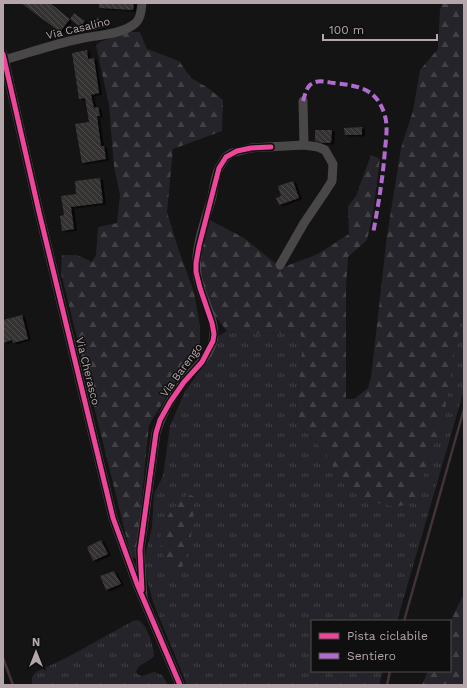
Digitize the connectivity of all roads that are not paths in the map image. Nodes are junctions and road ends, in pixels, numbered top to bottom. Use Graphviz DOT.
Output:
graph roads {
  1 [pos="142,3"];
  2 [pos="4,57"];
  3 [pos="304,101"];
  4 [pos="304,145"];
  5 [pos="280,265"];
  6 [pos="143,598"];
  7 [pos="180,685"];
  1 -- 2 [label="street, Via Casalino"];
  2 -- 6 [label="street, Via Cherasco"];
  3 -- 4 [label="street"];
  4 -- 5 [label="street, Via Barengo"];
  4 -- 6 [label="street, Via Barengo"];
  6 -- 7 [label="street, Via Cherasco"];
}
